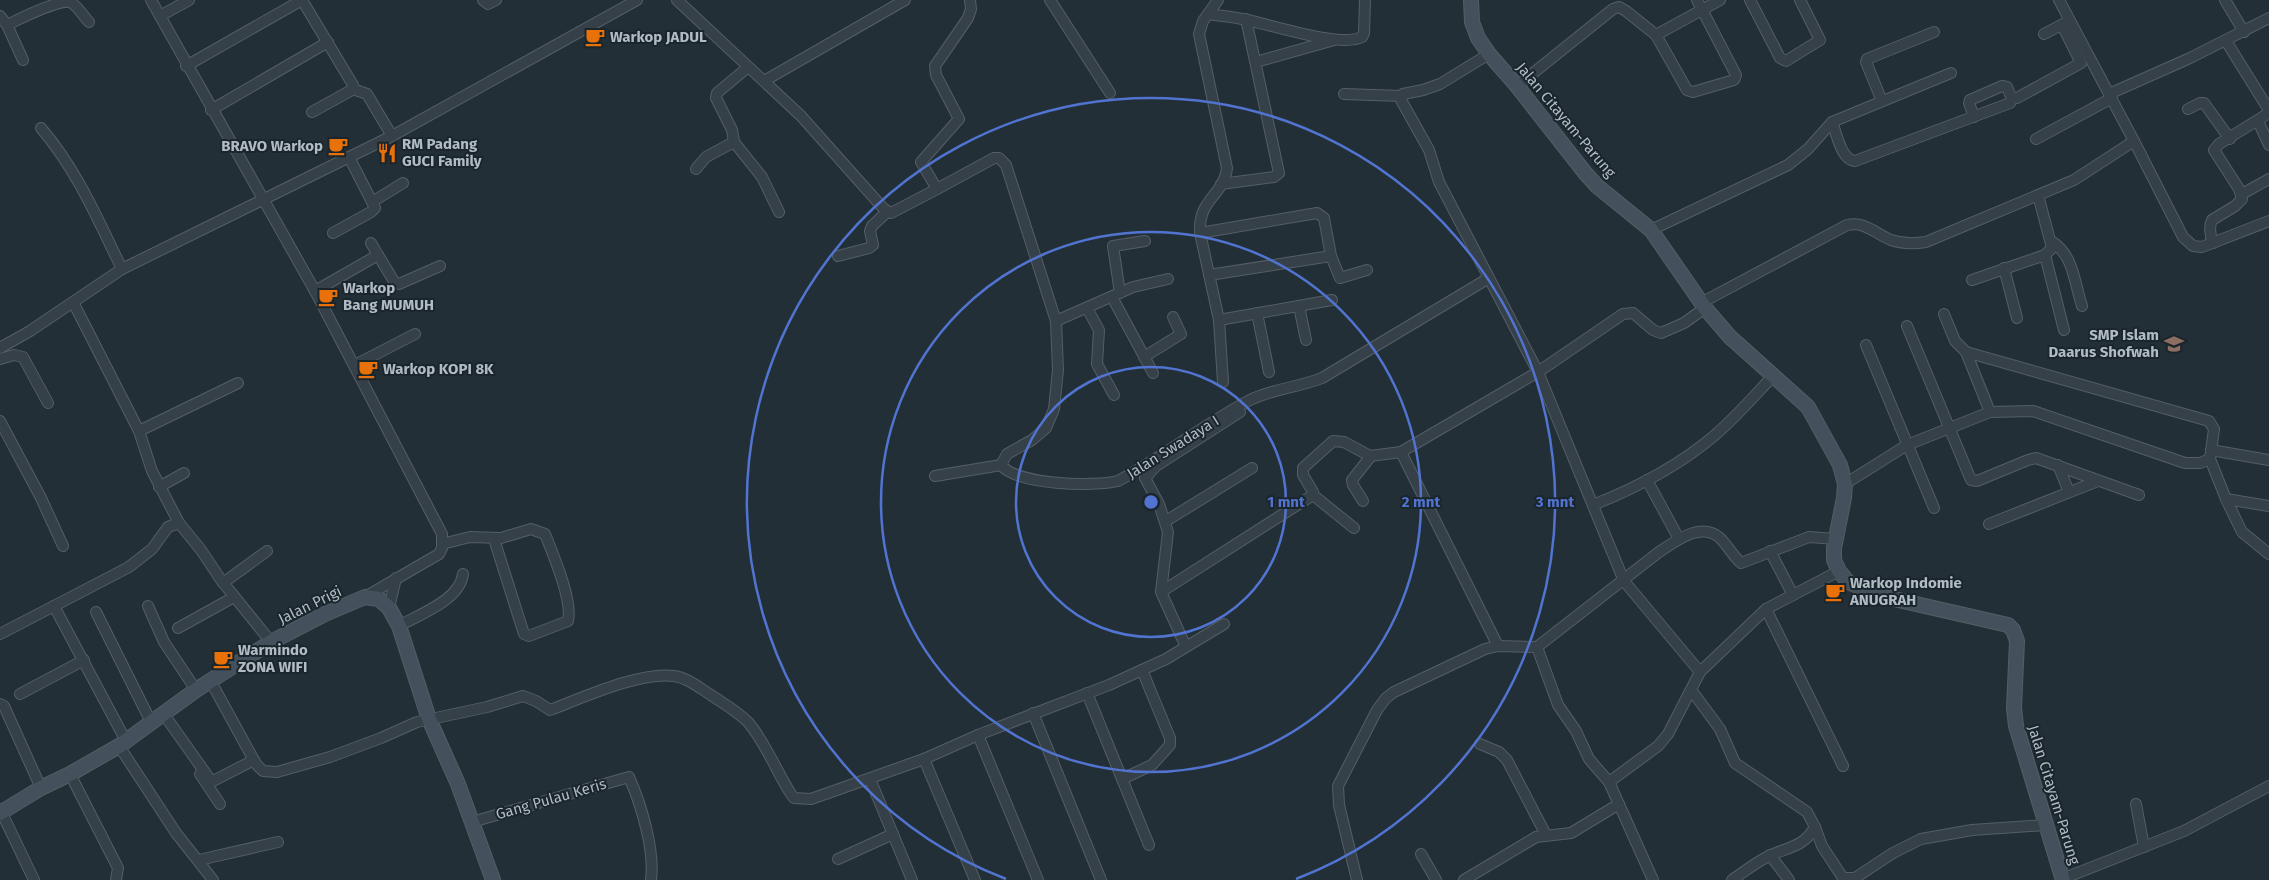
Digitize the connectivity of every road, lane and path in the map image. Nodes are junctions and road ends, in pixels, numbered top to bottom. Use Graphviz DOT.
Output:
graph roads {
  1 [pos="151,0"];
  2 [pos="189,0"];
  3 [pos="302,0"];
  4 [pos="483,0"];
  5 [pos="496,0"];
  6 [pos="637,0"];
  7 [pos="677,0"];
  8 [pos="905,0"];
  9 [pos="970,0"];
  10 [pos="1050,0"];
  11 [pos="1218,0"];
  12 [pos="1365,0"];
  13 [pos="1471,0"];
  14 [pos="1697,0"];
  15 [pos="1720,0"];
  16 [pos="1750,0"];
  17 [pos="1800,0"];
  18 [pos="2060,0"];
  19 [pos="2225,0"];
  20 [pos="1702,10"];
  21 [pos="1208,14"];
  22 [pos="160,16"];
  23 [pos="2269,18"];
  24 [pos="1246,19"];
  25 [pos="3,21"];
  26 [pos="89,22"];
  27 [pos="2066,23"];
  28 [pos="1934,32"];
  29 [pos="2244,32"];
  30 [pos="2044,34"];
  31 [pos="1656,35"];
  32 [pos="1335,40"];
  33 [pos="2226,41"];
  34 [pos="328,42"];
  35 [pos="1489,54"];
  36 [pos="23,60"];
  37 [pos="1256,62"];
  38 [pos="186,66"];
  39 [pos="748,68"];
  40 [pos="1951,73"];
  41 [pos="764,80"];
  42 [pos="1517,86"];
  43 [pos="353,89"];
  44 [pos="1110,93"];
  45 [pos="1344,94"];
  46 [pos="1402,96"];
  47 [pos="2111,96"];
  48 [pos="2017,98"];
  49 [pos="1882,101"];
  50 [pos="2188,109"];
  51 [pos="211,110"];
  52 [pos="2269,111"];
  53 [pos="312,112"];
  54 [pos="1974,117"];
  55 [pos="2258,121"];
  56 [pos="1832,122"];
  57 [pos="41,128"];
  58 [pos="392,136"];
  59 [pos="2036,138"];
  60 [pos="2230,139"];
  61 [pos="2134,141"];
  62 [pos="734,142"];
  63 [pos="2269,145"];
  64 [pos="348,157"];
  65 [pos="696,169"];
  66 [pos="2269,179"];
  67 [pos="403,183"];
  68 [pos="1221,184"];
  69 [pos="937,190"];
  70 [pos="2242,194"];
  71 [pos="2038,196"];
  72 [pos="264,198"];
  73 [pos="372,202"];
  74 [pos="779,212"];
  75 [pos="887,212"];
  76 [pos="2269,221"];
  77 [pos="1651,230"];
  78 [pos="333,233"];
  79 [pos="1200,233"];
  80 [pos="1144,241"];
  81 [pos="2051,241"];
  82 [pos="371,243"];
  83 [pos="2213,243"];
  84 [pos="378,255"];
  85 [pos="2045,255"];
  86 [pos="838,256"];
  87 [pos="1332,256"];
  88 [pos="440,266"];
  89 [pos="2004,268"];
  90 [pos="122,269"];
  91 [pos="1367,270"];
  92 [pos="1209,275"];
  93 [pos="1168,278"];
  94 [pos="1489,278"];
  95 [pos="1972,280"];
  96 [pos="315,291"];
  97 [pos="1116,295"];
  98 [pos="1332,300"];
  99 [pos="73,302"];
  100 [pos="1703,305"];
  101 [pos="1299,306"];
  102 [pos="2082,306"];
  103 [pos="1087,308"];
  104 [pos="1258,313"];
  105 [pos="1944,314"];
  106 [pos="1173,317"];
  107 [pos="2017,318"];
  108 [pos="1219,320"];
  109 [pos="1056,321"];
  110 [pos="1907,326"];
  111 [pos="2064,330"];
  112 [pos="415,334"];
  113 [pos="1306,340"];
  114 [pos="1866,345"];
  115 [pos="0,348"];
  116 [pos="1966,352"];
  117 [pos="1144,357"];
  118 [pos="0,359"];
  119 [pos="355,365"];
  120 [pos="1269,372"];
  121 [pos="1538,372"];
  122 [pos="1154,373"];
  123 [pos="1774,375"];
  124 [pos="1222,382"];
  125 [pos="238,383"];
  126 [pos="1114,395"];
  127 [pos="1254,398"];
  128 [pos="48,403"];
  129 [pos="1990,412"];
  130 [pos="0,421"];
  131 [pos="1950,428"];
  132 [pos="139,431"];
  133 [pos="1907,445"];
  134 [pos="1401,452"];
  135 [pos="2210,454"];
  136 [pos="1370,456"];
  137 [pos="2269,460"];
  138 [pos="1001,465"];
  139 [pos="2058,465"];
  140 [pos="1252,468"];
  141 [pos="184,473"];
  142 [pos="935,476"];
  143 [pos="1647,480"];
  144 [pos="2098,481"];
  145 [pos="1845,484"];
  146 [pos="159,488"];
  147 [pos="2069,492"];
  148 [pos="1312,495"];
  149 [pos="2139,495"];
  150 [pos="2226,499"];
  151 [pos="1363,501"];
  152 [pos="1593,505"];
  153 [pos="2269,506"];
  154 [pos="1934,508"];
  155 [pos="1166,521"];
  156 [pos="179,523"];
  157 [pos="1989,524"];
  158 [pos="1354,528"];
  159 [pos="494,539"];
  160 [pos="1679,539"];
  161 [pos="1836,539"];
  162 [pos="442,544"];
  163 [pos="62,546"];
  164 [pos="267,551"];
  165 [pos="1770,551"];
  166 [pos="2269,554"];
  167 [pos="1839,571"];
  168 [pos="463,574"];
  169 [pos="396,578"];
  170 [pos="1624,580"];
  171 [pos="223,583"];
  172 [pos="1161,592"];
  173 [pos="1793,595"];
  174 [pos="234,597"];
  175 [pos="365,597"];
  176 [pos="54,606"];
  177 [pos="148,606"];
  178 [pos="389,608"];
  179 [pos="1766,609"];
  180 [pos="96,612"];
  181 [pos="1224,624"];
  182 [pos="399,626"];
  183 [pos="178,628"];
  184 [pos="0,634"];
  185 [pos="271,642"];
  186 [pos="1498,646"];
  187 [pos="1536,647"];
  188 [pos="1182,650"];
  189 [pos="84,660"];
  190 [pos="1142,670"];
  191 [pos="1700,672"];
  192 [pos="210,680"];
  193 [pos="196,690"];
  194 [pos="1692,691"];
  195 [pos="1087,693"];
  196 [pos="20,694"];
  197 [pos="0,704"];
  198 [pos="1033,713"];
  199 [pos="158,717"];
  200 [pos="429,719"];
  201 [pos="978,735"];
  202 [pos="122,743"];
  203 [pos="1480,744"];
  204 [pos="924,759"];
  205 [pos="254,760"];
  206 [pos="1844,766"];
  207 [pos="70,774"];
  208 [pos="1122,779"];
  209 [pos="870,780"];
  210 [pos="1609,782"];
  211 [pos="2269,786"];
  212 [pos="41,788"];
  213 [pos="220,804"];
  214 [pos="1619,804"];
  215 [pos="2136,804"];
  216 [pos="1,812"];
  217 [pos="472,822"];
  218 [pos="2045,825"];
  219 [pos="1815,827"];
  220 [pos="892,834"];
  221 [pos="1546,835"];
  222 [pos="278,842"];
  223 [pos="1149,844"];
  224 [pos="2144,847"];
  225 [pos="1421,854"];
  226 [pos="1770,855"];
  227 [pos="838,859"];
  228 [pos="199,860"];
  229 [pos="2063,879"];
  230 [pos="34,880"];
  231 [pos="116,880"];
  232 [pos="212,880"];
  233 [pos="493,880"];
  234 [pos="651,880"];
  235 [pos="912,880"];
  236 [pos="975,880"];
  237 [pos="1038,880"];
  238 [pos="1101,880"];
  239 [pos="1356,880"];
  240 [pos="1436,880"];
  241 [pos="1464,880"];
  242 [pos="1653,880"];
  243 [pos="1732,880"];
  244 [pos="1788,880"];
  1 -- 22 [label="street"];
  2 -- 22 [label="street"];
  3 -- 34 [label="street"];
  3 -- 38 [label="street"];
  4 -- 5 [label="street"];
  6 -- 58 [label="street"];
  7 -- 39 [label="street"];
  8 -- 41 [label="street"];
  9 -- 69 [label="street"];
  10 -- 44 [label="street"];
  11 -- 21 [label="street"];
  12 -- 32 [label="street"];
  13 -- 35 [label="street, Jalan Citayam-Parung"];
  14 -- 20 [label="street"];
  15 -- 20 [label="street"];
  16 -- 17 [label="street"];
  18 -- 27 [label="street"];
  19 -- 29 [label="street"];
  20 -- 31 [label="street"];
  20 -- 31 [label="street"];
  21 -- 24 [label="street"];
  21 -- 68 [label="street"];
  22 -- 38 [label="street"];
  23 -- 29 [label="street"];
  24 -- 32 [label="street"];
  24 -- 37 [label="street"];
  25 -- 26 [label="street"];
  25 -- 36 [label="street"];
  27 -- 30 [label="street"];
  27 -- 47 [label="street"];
  27 -- 48 [label="street"];
  28 -- 49 [label="street"];
  29 -- 33 [label="street"];
  31 -- 42 [label="street"];
  32 -- 37 [label="street"];
  33 -- 47 [label="street"];
  33 -- 52 [label="street"];
  34 -- 43 [label="street"];
  34 -- 51 [label="street"];
  35 -- 42 [label="street, Jalan Citayam-Parung"];
  35 -- 46 [label="street"];
  37 -- 68 [label="street"];
  38 -- 51 [label="street"];
  39 -- 41 [label="street"];
  39 -- 62 [label="street"];
  40 -- 49 [label="street"];
  41 -- 75 [label="street"];
  42 -- 77 [label="street, Jalan Citayam-Parung"];
  43 -- 53 [label="street"];
  43 -- 58 [label="street"];
  45 -- 46 [label="street"];
  46 -- 94 [label="street"];
  47 -- 59 [label="street"];
  47 -- 61 [label="street"];
  49 -- 56 [label="street"];
  50 -- 60 [label="street"];
  51 -- 72 [label="street"];
  52 -- 55 [label="street"];
  54 -- 56 [label="street"];
  55 -- 60 [label="street"];
  55 -- 63 [label="street"];
  56 -- 77 [label="street"];
  57 -- 90 [label="street"];
  58 -- 64 [label="street"];
  60 -- 70 [label="street"];
  61 -- 71 [label="street"];
  61 -- 83 [label="street"];
  62 -- 65 [label="street"];
  62 -- 74 [label="street"];
  64 -- 72 [label="street"];
  64 -- 73 [label="street"];
  66 -- 70 [label="street"];
  67 -- 73 [label="street"];
  68 -- 79 [label="street"];
  69 -- 75 [label="street"];
  69 -- 109 [label="street"];
  70 -- 83 [label="street"];
  71 -- 81 [label="street"];
  71 -- 100 [label="street"];
  72 -- 90 [label="street"];
  72 -- 96 [label="street"];
  73 -- 78 [label="street"];
  75 -- 86 [label="street"];
  76 -- 83 [label="street"];
  77 -- 100 [label="street, Jalan Citayam-Parung"];
  79 -- 87 [label="street"];
  79 -- 92 [label="street"];
  80 -- 97 [label="street"];
  81 -- 85 [label="street"];
  81 -- 102 [label="street"];
  82 -- 84 [label="street"];
  84 -- 88 [label="street"];
  84 -- 96 [label="street"];
  85 -- 89 [label="street"];
  85 -- 111 [label="street"];
  87 -- 91 [label="street"];
  87 -- 92 [label="street"];
  89 -- 95 [label="street"];
  89 -- 107 [label="street"];
  90 -- 99 [label="street"];
  92 -- 108 [label="street"];
  93 -- 97 [label="street"];
  94 -- 121 [label="street"];
  94 -- 127 [label="street, Jalan Swadaya I"];
  96 -- 119 [label="street"];
  97 -- 103 [label="street"];
  97 -- 117 [label="street"];
  98 -- 101 [label="street"];
  99 -- 115 [label="street"];
  99 -- 132 [label="street"];
  100 -- 121 [label="street"];
  100 -- 123 [label="street, Jalan Citayam-Parung"];
  101 -- 104 [label="street"];
  101 -- 113 [label="street"];
  103 -- 109 [label="street"];
  103 -- 126 [label="street"];
  104 -- 108 [label="street"];
  104 -- 120 [label="street"];
  105 -- 116 [label="street"];
  106 -- 117 [label="street"];
  108 -- 124 [label="street"];
  109 -- 138 [label="street"];
  110 -- 131 [label="street"];
  112 -- 119 [label="street"];
  114 -- 133 [label="street"];
  116 -- 129 [label="street"];
  116 -- 135 [label="street"];
  117 -- 122 [label="street"];
  118 -- 128 [label="street"];
  119 -- 162 [label="street"];
  121 -- 134 [label="street"];
  121 -- 152 [label="street"];
  123 -- 143 [label="street"];
  123 -- 145 [label="street, Jalan Citayam-Parung"];
  125 -- 132 [label="street"];
  127 -- 138 [label="street, Jalan Swadaya I"];
  127 -- 155 [label="street"];
  129 -- 131 [label="street"];
  129 -- 135 [label="street"];
  130 -- 163 [label="street"];
  131 -- 133 [label="street"];
  131 -- 139 [label="street"];
  132 -- 146 [label="street"];
  133 -- 145 [label="street"];
  133 -- 154 [label="street"];
  134 -- 136 [label="street"];
  134 -- 186 [label="street"];
  135 -- 137 [label="street"];
  135 -- 150 [label="street"];
  136 -- 148 [label="street"];
  136 -- 151 [label="street"];
  138 -- 142 [label="street"];
  139 -- 144 [label="street"];
  139 -- 147 [label="street"];
  140 -- 155 [label="street"];
  141 -- 146 [label="street"];
  143 -- 152 [label="street"];
  143 -- 160 [label="street"];
  144 -- 147 [label="street"];
  144 -- 149 [label="street"];
  145 -- 161 [label="street, Jalan Citayam-Parung"];
  146 -- 156 [label="street"];
  147 -- 157 [label="street"];
  148 -- 158 [label="street"];
  148 -- 172 [label="street"];
  150 -- 153 [label="street"];
  150 -- 166 [label="street"];
  152 -- 170 [label="street"];
  155 -- 172 [label="street"];
  156 -- 171 [label="street"];
  156 -- 176 [label="street"];
  159 -- 159 [label="street"];
  159 -- 162 [label="street"];
  160 -- 165 [label="street"];
  160 -- 170 [label="street"];
  161 -- 165 [label="street"];
  161 -- 167 [label="street, Jalan Citayam-Parung"];
  162 -- 169 [label="street"];
  164 -- 171 [label="street"];
  165 -- 173 [label="street"];
  167 -- 173 [label="street"];
  167 -- 218 [label="street, Jalan Citayam-Parung"];
  168 -- 182 [label="street"];
  169 -- 175 [label="street"];
  169 -- 178 [label="street"];
  170 -- 187 [label="street"];
  170 -- 191 [label="street"];
  171 -- 174 [label="street"];
  172 -- 188 [label="street"];
  173 -- 179 [label="street"];
  174 -- 183 [label="street"];
  174 -- 185 [label="street"];
  175 -- 178 [label="street, Jalan Prigi"];
  175 -- 185 [label="street, Jalan Prigi"];
  176 -- 184 [label="street"];
  176 -- 189 [label="street"];
  177 -- 193 [label="street"];
  178 -- 182 [label="street"];
  179 -- 191 [label="street"];
  179 -- 206 [label="street"];
  180 -- 199 [label="street"];
  181 -- 188 [label="street"];
  182 -- 200 [label="street"];
  185 -- 192 [label="street, Jalan Prigi"];
  186 -- 187 [label="street"];
  186 -- 239 [label="street"];
  187 -- 210 [label="street"];
  188 -- 190 [label="street"];
  189 -- 196 [label="street"];
  189 -- 202 [label="street"];
  190 -- 195 [label="street"];
  190 -- 208 [label="street"];
  191 -- 194 [label="street"];
  192 -- 193 [label="street, Jalan Prigi"];
  192 -- 205 [label="street"];
  193 -- 199 [label="street, Jalan Prigi"];
  194 -- 210 [label="street"];
  194 -- 219 [label="street"];
  195 -- 198 [label="street"];
  195 -- 208 [label="street"];
  197 -- 212 [label="street"];
  198 -- 201 [label="street"];
  198 -- 238 [label="street"];
  199 -- 202 [label="street, Jalan Prigi"];
  199 -- 205 [label="street"];
  199 -- 213 [label="street"];
  200 -- 205 [label="street"];
  200 -- 209 [label="street"];
  200 -- 217 [label="street"];
  201 -- 204 [label="street"];
  201 -- 237 [label="street"];
  202 -- 207 [label="street, Jalan Prigi"];
  202 -- 228 [label="street"];
  203 -- 221 [label="street"];
  204 -- 209 [label="street"];
  204 -- 236 [label="street"];
  207 -- 212 [label="street, Jalan Prigi"];
  207 -- 231 [label="street"];
  208 -- 223 [label="street"];
  209 -- 220 [label="street"];
  210 -- 214 [label="street"];
  211 -- 224 [label="street"];
  212 -- 216 [label="street, Jalan Prigi"];
  214 -- 221 [label="street"];
  214 -- 242 [label="street"];
  215 -- 224 [label="street"];
  216 -- 230 [label="street"];
  217 -- 233 [label="street"];
  217 -- 234 [label="street, Gang Pulau Keris"];
  218 -- 219 [label="street"];
  218 -- 229 [label="street, Jalan Citayam-Parung"];
  219 -- 226 [label="street"];
  220 -- 227 [label="street"];
  220 -- 235 [label="street"];
  221 -- 241 [label="street"];
  222 -- 228 [label="street"];
  224 -- 229 [label="street"];
  225 -- 240 [label="street"];
  226 -- 243 [label="street"];
  226 -- 244 [label="street"];
  228 -- 232 [label="street"];
}
